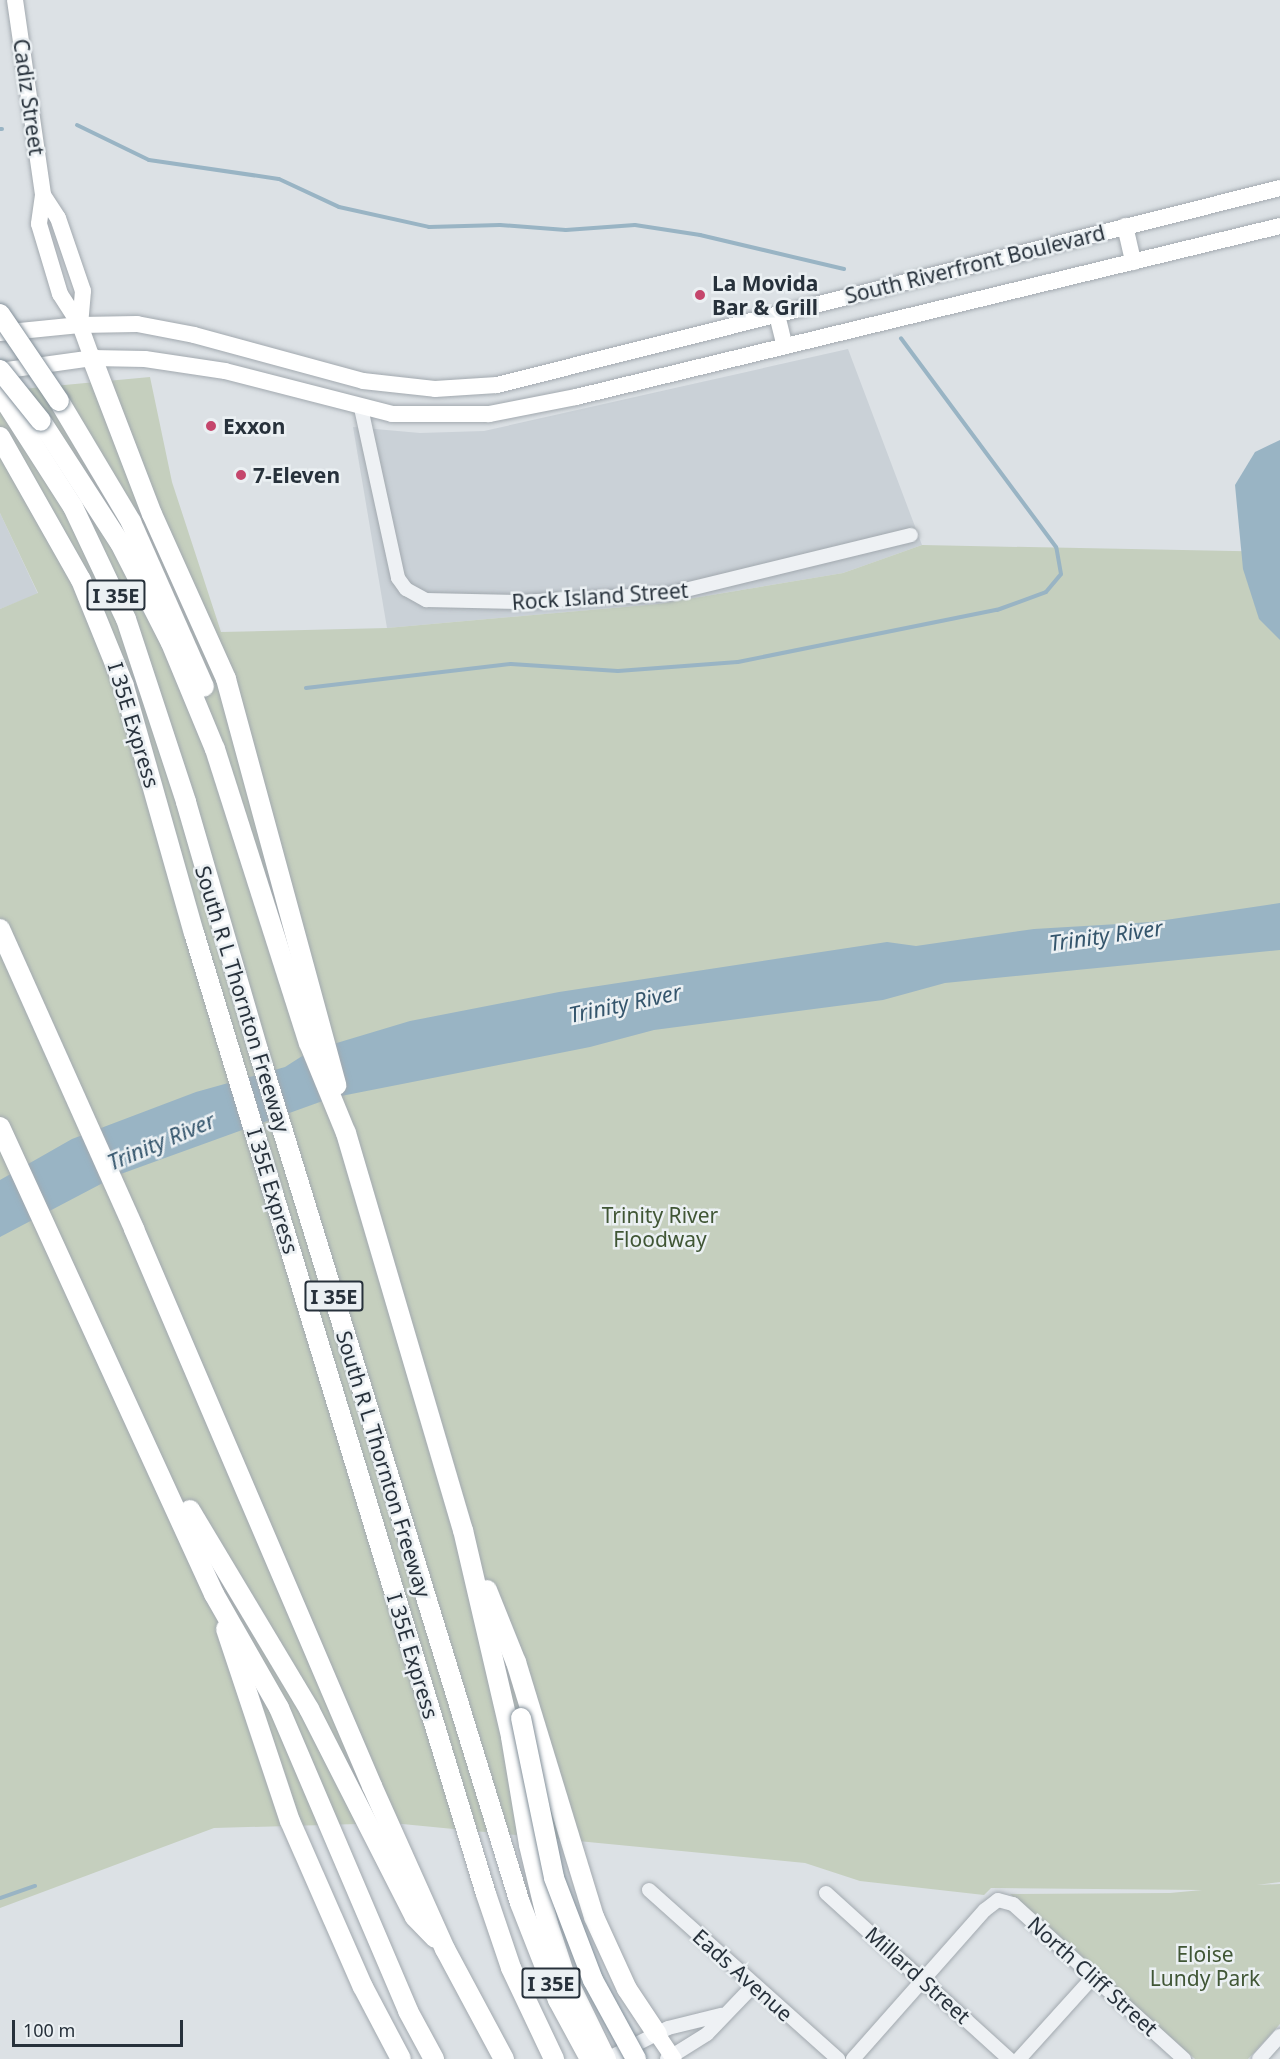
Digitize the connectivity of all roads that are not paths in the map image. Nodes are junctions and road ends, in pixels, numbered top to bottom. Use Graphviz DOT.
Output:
graph roads {
  1 [pos="15,0"];
  2 [pos="1280,188"];
  3 [pos="1125,226"];
  4 [pos="1280,226"];
  5 [pos="1133,262"];
  6 [pos="0,314"];
  7 [pos="777,315"];
  8 [pos="80,325"];
  9 [pos="0,333"];
  10 [pos="233,345"];
  11 [pos="785,346"];
  12 [pos="92,358"];
  13 [pos="0,371"];
  14 [pos="225,371"];
  15 [pos="363,381"];
  16 [pos="0,393"];
  17 [pos="361,408"];
  18 [pos="35,428"];
  19 [pos="0,437"];
  20 [pos="911,535"];
  21 [pos="177,640"];
  22 [pos="0,929"];
  23 [pos="0,1127"];
  24 [pos="346,1133"];
  25 [pos="72,1282"];
  26 [pos="463,1530"];
  27 [pos="214,1594"];
  28 [pos="496,1610"];
  29 [pos="649,1890"];
  30 [pos="826,1893"];
  31 [pos="416,1903"];
  32 [pos="1093,1977"];
  33 [pos="925,1979"];
  34 [pos="754,1985"];
  35 [pos="721,2015"];
  36 [pos="657,2034"];
  37 [pos="1280,2036"];
  38 [pos="671,2058"];
  39 [pos="401,2059"];
  40 [pos="434,2059"];
  41 [pos="504,2059"];
  42 [pos="554,2059"];
  43 [pos="590,2059"];
  44 [pos="606,2059"];
  45 [pos="636,2059"];
  46 [pos="838,2059"];
  47 [pos="853,2059"];
  48 [pos="1009,2059"];
  49 [pos="1019,2059"];
  50 [pos="1184,2059"];
  51 [pos="1259,2059"];
  1 -- 8 [label="main road, Cadiz Street"];
  2 -- 3 [label="main road, South Riverfront Boulevard"];
  3 -- 5 [label="main road"];
  3 -- 7 [label="main road, South Riverfront Boulevard"];
  4 -- 5 [label="main road, South Riverfront Boulevard"];
  5 -- 11 [label="main road, South Riverfront Boulevard"];
  6 -- 21 [label="highway, bridge"];
  7 -- 11 [label="main road"];
  7 -- 15 [label="main road, South Riverfront Boulevard"];
  8 -- 9 [label="main road, South Riverfront Boulevard"];
  8 -- 10 [label="main road, South Riverfront Boulevard"];
  8 -- 12 [label="main road, Cadiz Street"];
  10 -- 14 [label="main road"];
  10 -- 15 [label="main road, South Riverfront Boulevard"];
  11 -- 17 [label="main road, South Riverfront Boulevard"];
  12 -- 13 [label="main road, South Riverfront Boulevard"];
  12 -- 14 [label="main road, South Riverfront Boulevard"];
  12 -- 24 [label="highway"];
  13 -- 18 [label="highway, bridge"];
  14 -- 17 [label="main road, South Riverfront Boulevard"];
  15 -- 17 [label="main road"];
  16 -- 18 [label="highway, I 35E"];
  17 -- 20 [label="street, Rock Island Street"];
  18 -- 21 [label="highway"];
  18 -- 43 [label="highway, South R L Thornton Freeway / I 35E"];
  19 -- 42 [label="highway, I 35E Express"];
  21 -- 24 [label="highway"];
  22 -- 31 [label="highway"];
  23 -- 25 [label="highway"];
  24 -- 26 [label="highway"];
  25 -- 27 [label="highway"];
  25 -- 31 [label="highway"];
  26 -- 28 [label="highway"];
  26 -- 44 [label="highway"];
  27 -- 39 [label="highway"];
  27 -- 40 [label="highway"];
  28 -- 36 [label="highway"];
  28 -- 45 [label="highway, bridge"];
  29 -- 34 [label="street, Eads Avenue"];
  30 -- 33 [label="street, Millard Street"];
  31 -- 41 [label="highway"];
  32 -- 33 [label="street, North Cliff Street"];
  32 -- 49 [label="street"];
  32 -- 50 [label="street, North Cliff Street"];
  33 -- 47 [label="street"];
  33 -- 48 [label="street, Millard Street"];
  34 -- 35 [label="street"];
  34 -- 46 [label="street, Eads Avenue"];
  35 -- 36 [label="street"];
  35 -- 38 [label="street"];
  36 -- 38 [label="main road"];
  36 -- 44 [label="street"];
  37 -- 51 [label="street"];
}
